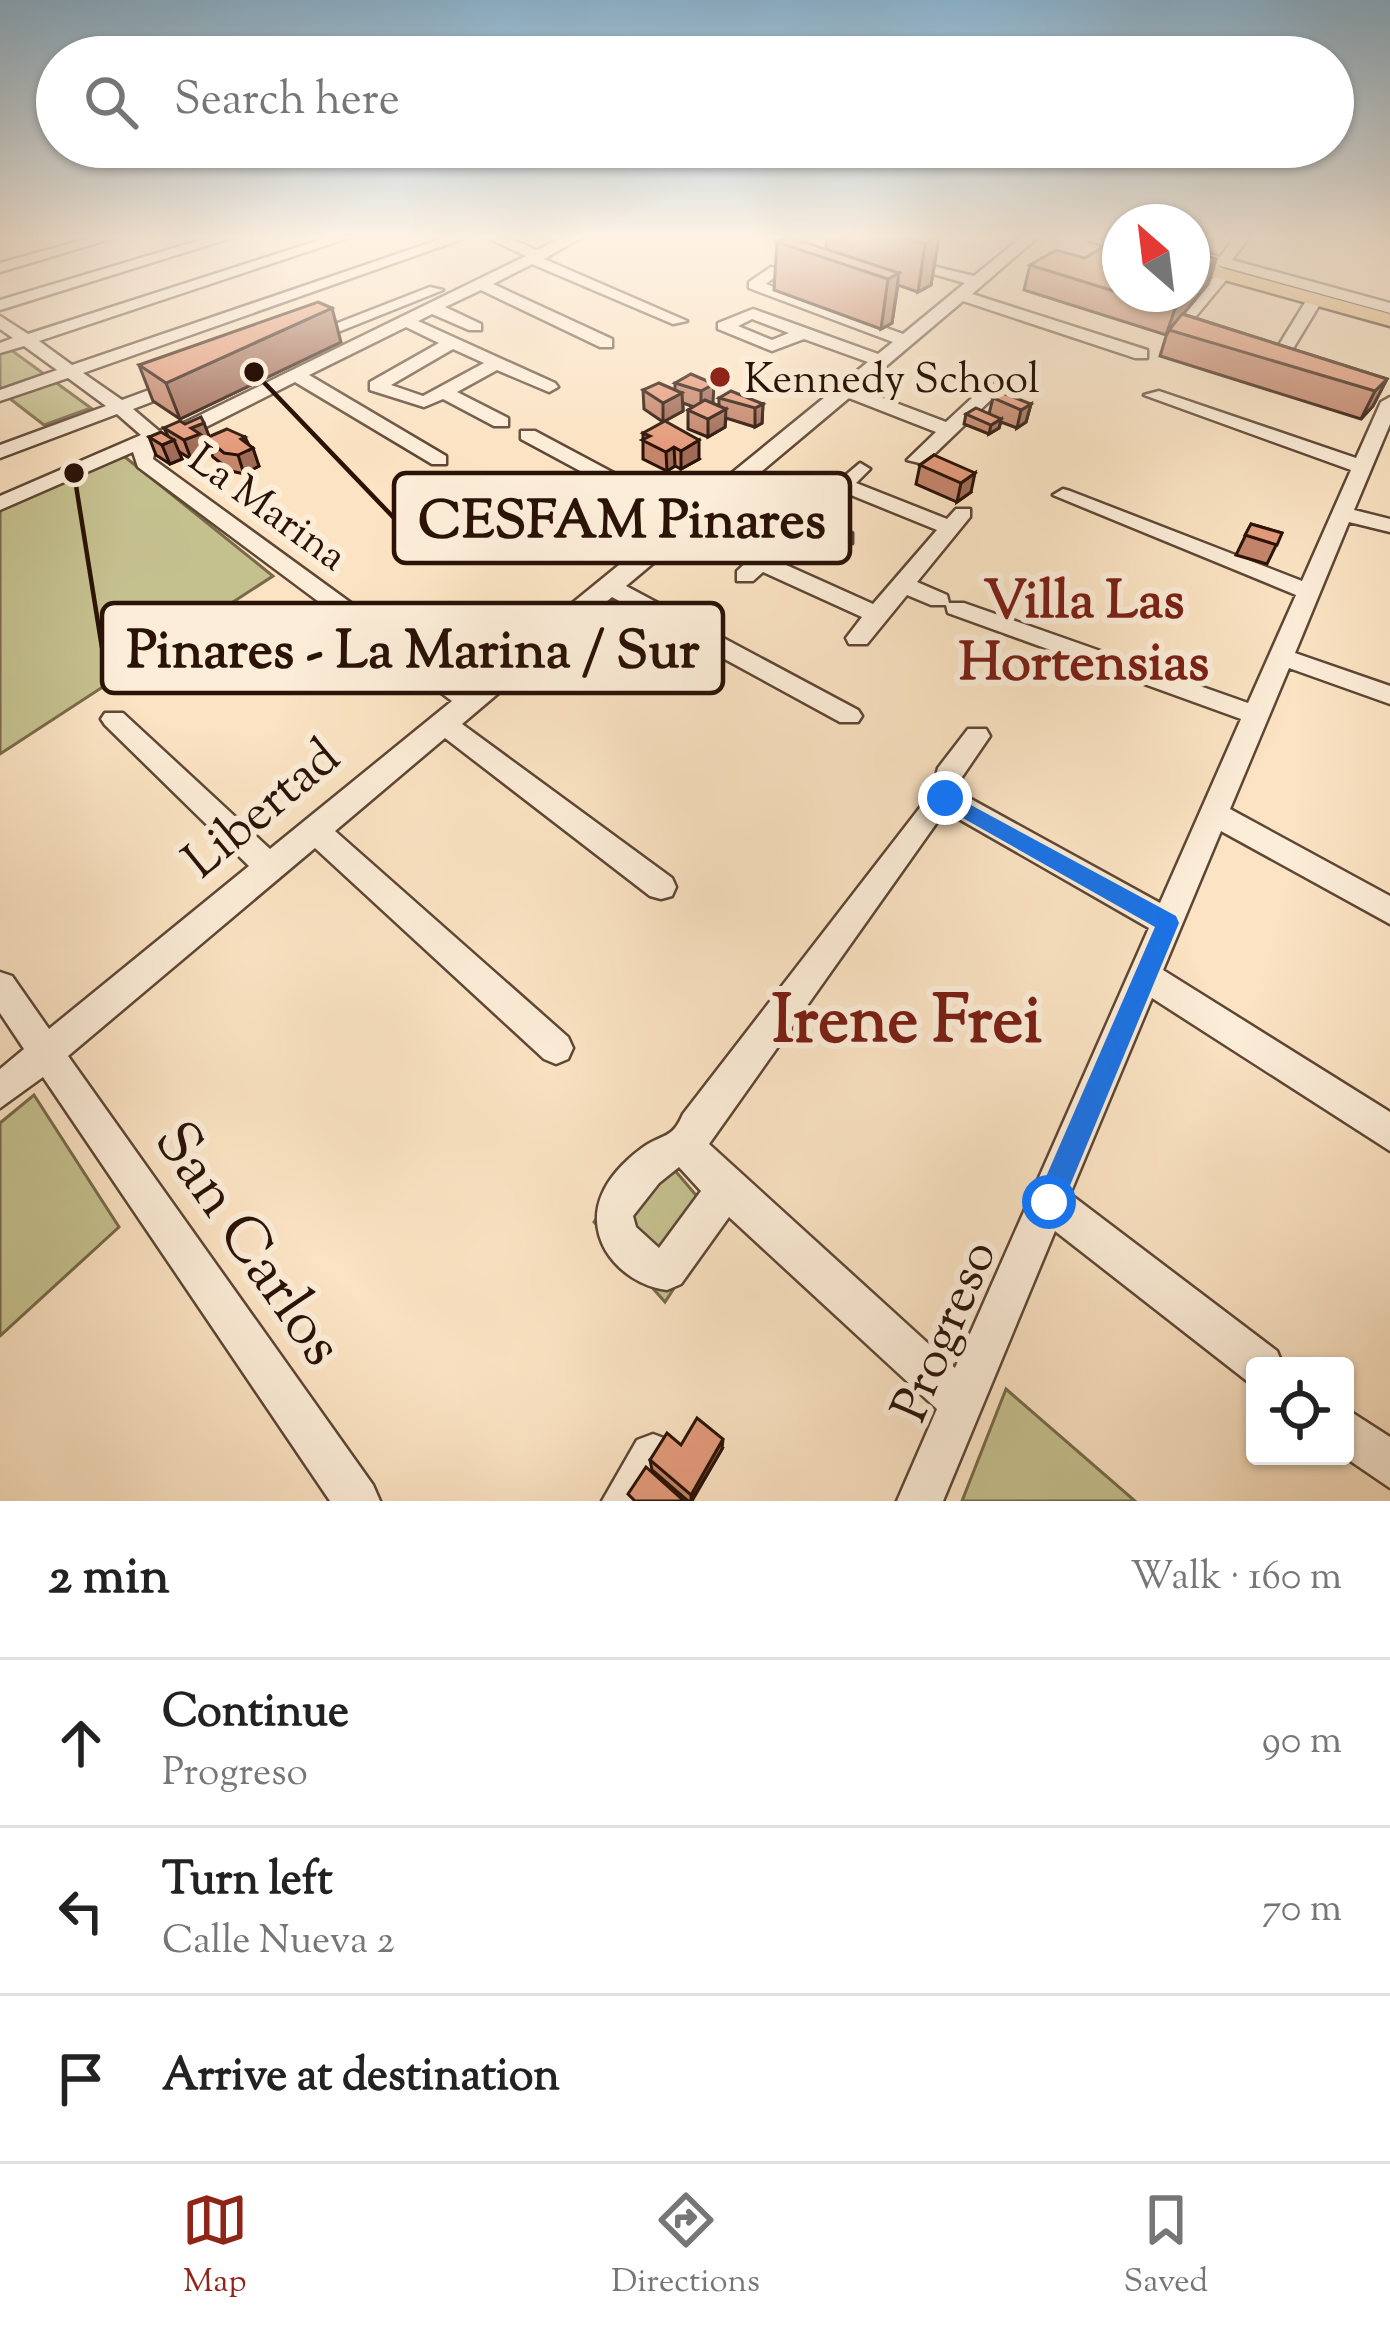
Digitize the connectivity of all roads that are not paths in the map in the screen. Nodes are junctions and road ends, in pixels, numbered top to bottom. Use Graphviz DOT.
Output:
graph roads {
  1 [pos="127,307"];
  2 [pos="241,307"];
  3 [pos="392,307"];
  4 [pos="487,307"];
  5 [pos="530,307"];
  6 [pos="648,307"];
  7 [pos="812,307"];
  8 [pos="945,307"];
  9 [pos="1018,307"];
  10 [pos="1194,307"];
  11 [pos="1312,307"];
  12 [pos="1344,307"];
  13 [pos="433,308"];
  14 [pos="318,318"];
  15 [pos="1186,318"];
  16 [pos="1390,320"];
  17 [pos="0,321"];
  18 [pos="406,321"];
  19 [pos="679,321"];
  20 [pos="336,327"];
  21 [pos="802,333"];
  22 [pos="26,340"];
  23 [pos="454,341"];
  24 [pos="905,341"];
  25 [pos="364,342"];
  26 [pos="292,343"];
  27 [pos="606,343"];
  28 [pos="1262,346"];
  29 [pos="0,348"];
  30 [pos="1141,354"];
  31 [pos="880,362"];
  32 [pos="497,363"];
  33 [pos="70,372"];
  34 [pos="206,375"];
  35 [pos="296,375"];
  36 [pos="549,387"];
  37 [pos="993,388"];
  38 [pos="844,390"];
  39 [pos="444,392"];
  40 [pos="1153,394"];
  41 [pos="0,396"];
  42 [pos="1389,407"];
  43 [pos="119,408"];
  44 [pos="501,422"];
  45 [pos="949,430"];
  46 [pos="528,435"];
  47 [pos="148,440"];
  48 [pos="0,452"];
  49 [pos="440,460"];
  50 [pos="917,460"];
  51 [pos="1362,467"];
  52 [pos="727,487"];
  53 [pos="1063,495"];
  54 [pos="0,504"];
  55 [pos="1342,512"];
  56 [pos="686,520"];
  57 [pos="805,521"];
  58 [pos="1390,526"];
  59 [pos="844,538"];
  60 [pos="607,585"];
  61 [pos="903,585"];
  62 [pos="1308,592"];
  63 [pos="877,615"];
  64 [pos="858,638"];
  65 [pos="720,646"];
  66 [pos="1281,657"];
  67 [pos="682,675"];
  68 [pos="1390,695"];
  69 [pos="467,700"];
  70 [pos="1256,715"];
  71 [pos="849,716"];
  72 [pos="114,719"];
  73 [pos="441,722"];
  74 [pos="977,736"];
  75 [pos="945,798"];
  76 [pos="1214,814"];
  77 [pos="313,829"];
  78 [pos="268,866"];
  79 [pos="661,887"];
  80 [pos="1390,911"];
  81 [pos="1168,923"];
  82 [pos="1145,976"];
  83 [pos="0,986"];
  84 [pos="556,1048"];
  85 [pos="47,1051"];
  86 [pos="0,1090"];
  87 [pos="1390,1133"];
  88 [pos="690,1147"];
  89 [pos="726,1189"];
  90 [pos="1049,1202"];
  91 [pos="1250,1357"];
  92 [pos="962,1403"];
  93 [pos="1354,1437"];
  94 [pos="652,1456"];
  95 [pos="1390,1465"];
  96 [pos="357,1501"];
  97 [pos="625,1501"];
  98 [pos="920,1501"];
  1 -- 22 [label="street"];
  2 -- 33 [label="street"];
  3 -- 20 [label="street"];
  4 -- 13 [label="street"];
  5 -- 27 [label="street"];
  6 -- 19 [label="street"];
  7 -- 24 [label="street"];
  8 -- 24 [label="street, Libertad"];
  9 -- 30 [label="street"];
  10 -- 15 [label="street"];
  11 -- 28 [label="street"];
  12 -- 16 [label="main road"];
  13 -- 18 [label="street"];
  14 -- 20 [label="street"];
  17 -- 22 [label="street, La Marina"];
  18 -- 23 [label="street"];
  18 -- 25 [label="street"];
  20 -- 25 [label="street"];
  20 -- 26 [label="street"];
  21 -- 31 [label="street"];
  22 -- 29 [label="street"];
  22 -- 33 [label="street, La Marina"];
  23 -- 32 [label="street"];
  23 -- 39 [label="street"];
  24 -- 31 [label="street, Libertad"];
  25 -- 35 [label="street"];
  31 -- 38 [label="street, Libertad"];
  32 -- 36 [label="street"];
  32 -- 39 [label="street"];
  33 -- 41 [label="street"];
  33 -- 43 [label="street, La Marina"];
  34 -- 43 [label="street"];
  35 -- 47 [label="street"];
  35 -- 49 [label="street"];
  37 -- 45 [label="street"];
  38 -- 45 [label="street"];
  38 -- 52 [label="street, Libertad"];
  39 -- 44 [label="street"];
  40 -- 51 [label="street"];
  42 -- 51 [label="street, Progreso"];
  43 -- 47 [label="street, La Marina"];
  43 -- 48 [label="street"];
  45 -- 50 [label="street"];
  46 -- 56 [label="street"];
  47 -- 54 [label="street"];
  47 -- 69 [label="street, La Marina"];
  51 -- 55 [label="street, Progreso"];
  52 -- 56 [label="street, Libertad"];
  52 -- 57 [label="street"];
  53 -- 62 [label="street"];
  55 -- 58 [label="street"];
  55 -- 62 [label="street, Progreso"];
  56 -- 60 [label="street, Libertad"];
  57 -- 59 [label="street"];
  57 -- 61 [label="street"];
  57 -- 63 [label="street"];
  60 -- 65 [label="street"];
  60 -- 69 [label="street, Libertad"];
  61 -- 63 [label="street"];
  61 -- 70 [label="street"];
  62 -- 66 [label="street, Progreso"];
  63 -- 64 [label="street"];
  65 -- 67 [label="street"];
  65 -- 71 [label="street"];
  66 -- 68 [label="street"];
  66 -- 70 [label="street, Progreso"];
  69 -- 73 [label="street, Libertad"];
  70 -- 76 [label="street, Progreso"];
  72 -- 78 [label="street"];
  73 -- 77 [label="street, Libertad"];
  73 -- 79 [label="street"];
  74 -- 75 [label="street"];
  75 -- 81 [label="street"];
  75 -- 88 [label="street"];
  76 -- 80 [label="street"];
  76 -- 81 [label="street, Progreso"];
  77 -- 78 [label="street, Libertad"];
  77 -- 84 [label="street"];
  78 -- 85 [label="street, Libertad"];
  81 -- 82 [label="street, Progreso"];
  82 -- 87 [label="street"];
  82 -- 90 [label="street, Progreso"];
  83 -- 85 [label="street, San Carlos"];
  85 -- 86 [label="street, Libertad"];
  85 -- 96 [label="street, San Carlos"];
  88 -- 89 [label="street"];
  88 -- 89 [label="street"];
  89 -- 92 [label="street"];
  90 -- 91 [label="street"];
  90 -- 92 [label="street, Progreso"];
  92 -- 98 [label="street, Progreso"];
  93 -- 95 [label="street"];
  94 -- 97 [label="street"];
}
